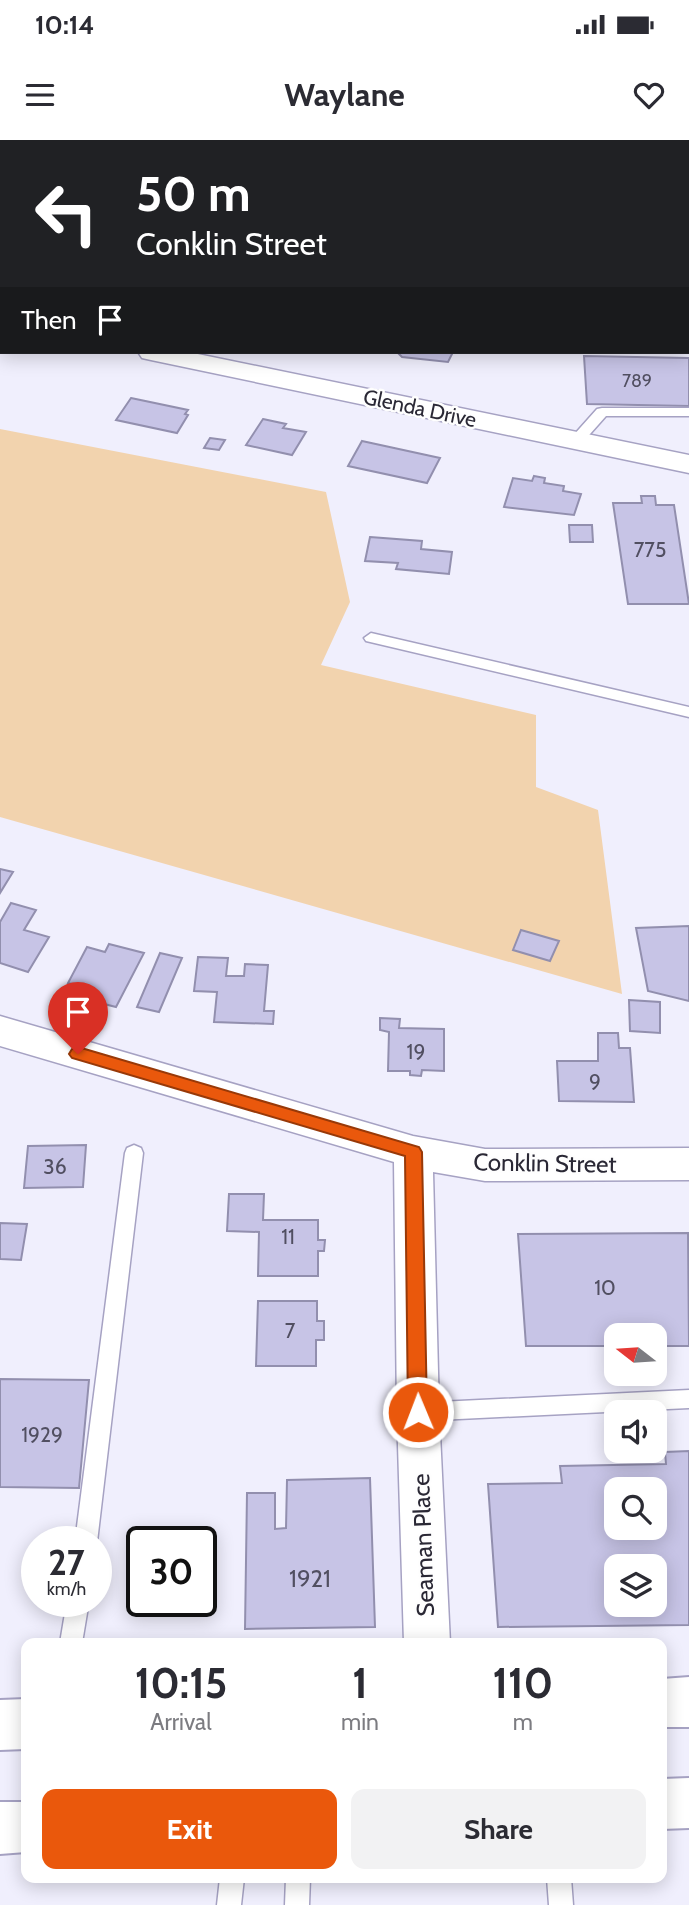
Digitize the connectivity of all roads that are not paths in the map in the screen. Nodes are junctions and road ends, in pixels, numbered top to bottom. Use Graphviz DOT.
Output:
graph roads {
  1 [pos="161,354"];
  2 [pos="689,412"];
  3 [pos="577,440"];
  4 [pos="689,464"];
  5 [pos="371,638"];
  6 [pos="689,712"];
  7 [pos="0,1031"];
  8 [pos="413,1152"];
  9 [pos="134,1153"];
  10 [pos="689,1164"];
  11 [pos="689,1399"];
  12 [pos="418,1412"];
  13 [pos="88,1526"];
  14 [pos="75,1617"];
  15 [pos="72,1638"];
  16 [pos="427,1638"];
  17 [pos="689,1702"];
  18 [pos="667,1703"];
  19 [pos="21,1724"];
  20 [pos="0,1725"];
  21 [pos="689,1803"];
  22 [pos="667,1804"];
  23 [pos="21,1827"];
  24 [pos="0,1828"];
  25 [pos="231,1883"];
  26 [pos="298,1883"];
  27 [pos="559,1883"];
  28 [pos="229,1905"];
  29 [pos="297,1905"];
  30 [pos="561,1905"];
  1 -- 3 [label="street, Glenda Drive"];
  2 -- 3 [label="lane"];
  3 -- 4 [label="street, Glenda Drive"];
  5 -- 6 [label="lane"];
  7 -- 8 [label="street, Conklin Street"];
  8 -- 10 [label="street, Conklin Street"];
  8 -- 12 [label="street, Seaman Place"];
  9 -- 13 [label="lane"];
  11 -- 12 [label="lane"];
  12 -- 16 [label="street, Seaman Place"];
  14 -- 15 [label="lane"];
  17 -- 18 [label="main road"];
  19 -- 20 [label="main road"];
  21 -- 22 [label="main road"];
  23 -- 24 [label="main road"];
  25 -- 28 [label="lane"];
  26 -- 29 [label="lane"];
  27 -- 30 [label="lane"];
}
